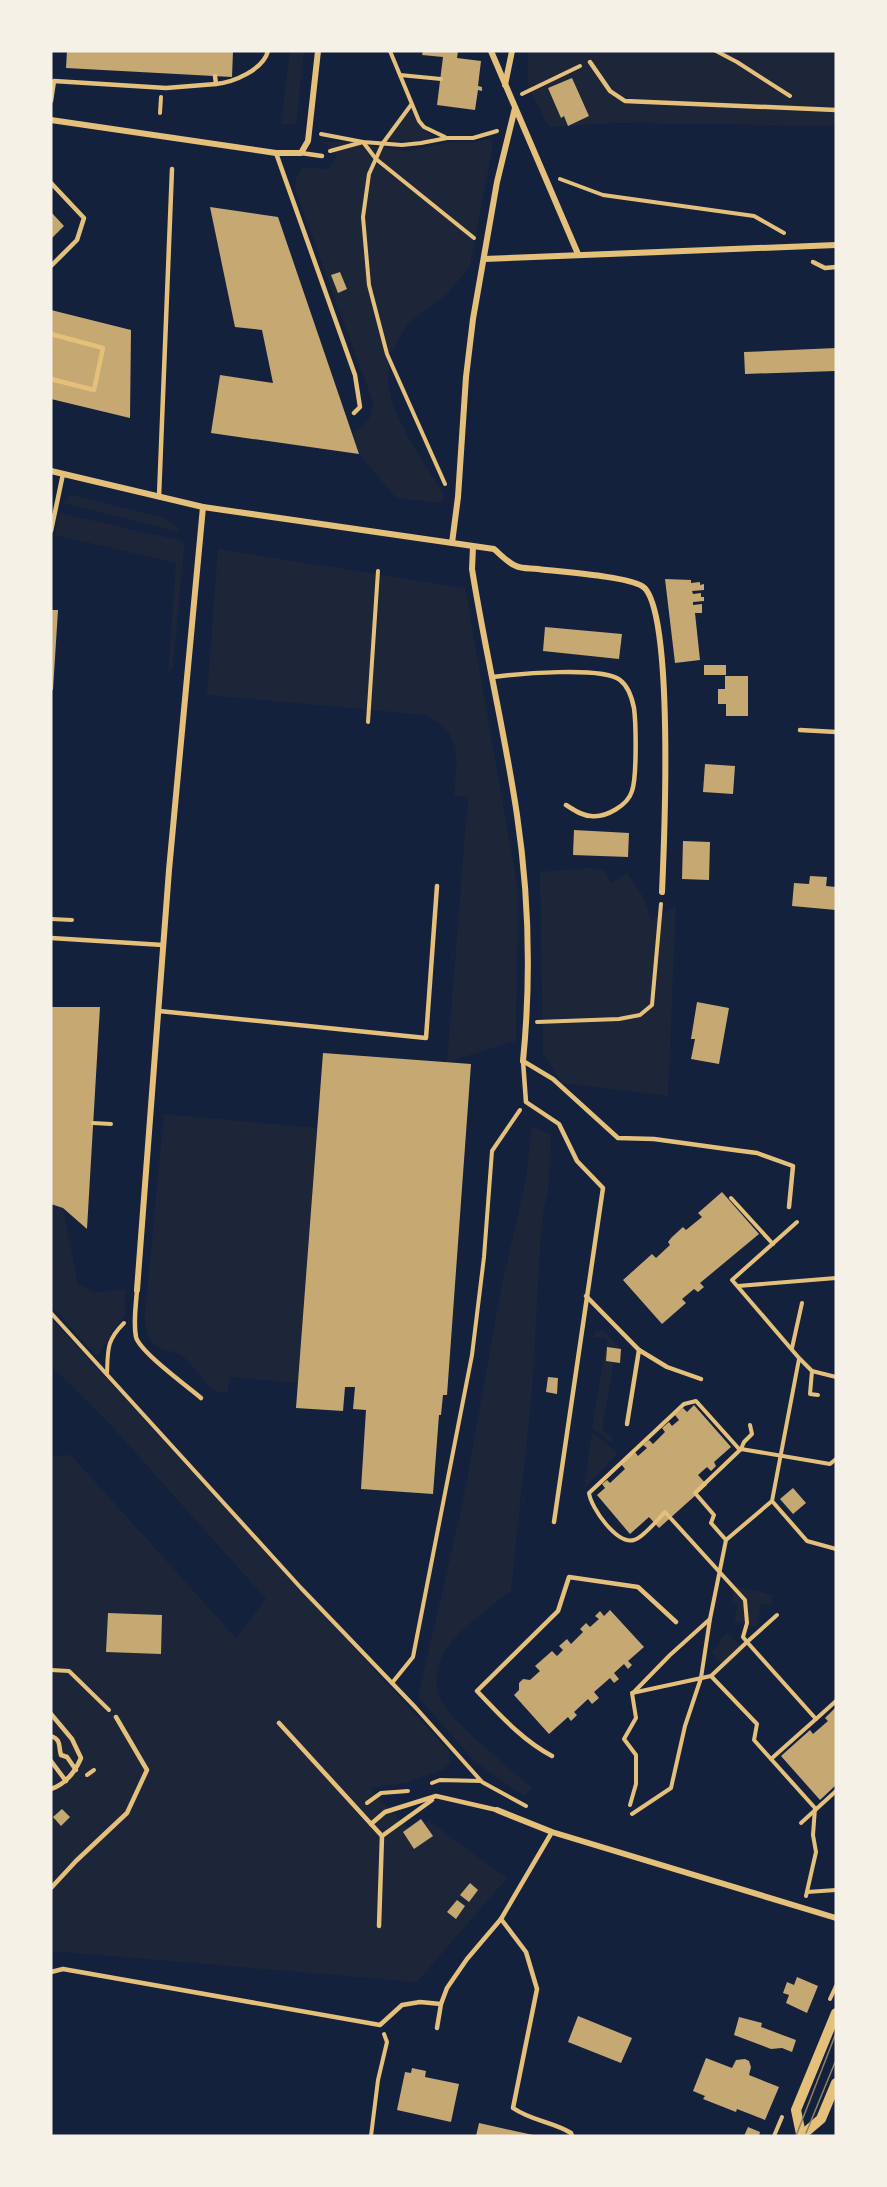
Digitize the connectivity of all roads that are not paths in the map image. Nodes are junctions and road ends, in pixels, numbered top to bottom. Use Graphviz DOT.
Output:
graph roads {
  1 [pos="268,51"];
  2 [pos="318,51"];
  3 [pos="491,51"];
  4 [pos="512,51"];
  5 [pos="590,62"];
  6 [pos="215,76"];
  7 [pos="216,84"];
  8 [pos="505,85"];
  9 [pos="51,101"];
  10 [pos="515,108"];
  11 [pos="836,110"];
  12 [pos="51,120"];
  13 [pos="276,153"];
  14 [pos="301,153"];
  15 [pos="322,156"];
  16 [pos="172,169"];
  17 [pos="51,183"];
  18 [pos="836,245"];
  19 [pos="578,254"];
  20 [pos="484,259"];
  21 [pos="813,262"];
  22 [pos="51,266"];
  23 [pos="836,267"];
  24 [pos="51,334"];
  25 [pos="51,379"];
  26 [pos="354,413"];
  27 [pos="51,471"];
  28 [pos="63,474"];
  29 [pos="159,497"];
  30 [pos="203,507"];
  31 [pos="51,531"];
  32 [pos="452,543"];
  33 [pos="473,547"];
  34 [pos="492,677"];
  35 [pos="800,730"];
  36 [pos="836,732"];
  37 [pos="566,805"];
  38 [pos="436,886"];
  39 [pos="662,892"];
  40 [pos="51,938"];
  41 [pos="163,945"];
  42 [pos="159,1011"];
  43 [pos="523,1061"];
  44 [pos="789,1207"];
  45 [pos="137,1290"];
  46 [pos="586,1296"];
  47 [pos="639,1350"];
  48 [pos="701,1379"];
  49 [pos="201,1398"];
  50 [pos="627,1424"];
  51 [pos="554,1522"];
  52 [pos="676,1623"];
  53 [pos="52,1717"];
  54 [pos="116,1717"];
  55 [pos="279,1723"];
  56 [pos="62,1726"];
  57 [pos="51,1735"];
  58 [pos="552,1756"];
  59 [pos="51,1761"];
  60 [pos="76,1770"];
  61 [pos="66,1781"];
  62 [pos="51,1789"];
  63 [pos="436,1796"];
  64 [pos="497,1810"];
  65 [pos="370,1824"];
  66 [pos="552,1832"];
  67 [pos="382,1836"];
  68 [pos="51,1888"];
  69 [pos="836,1918"];
  70 [pos="501,1919"];
  71 [pos="379,1926"];
  72 [pos="51,1972"];
  73 [pos="441,2004"];
  74 [pos="836,2013"];
  75 [pos="437,2028"];
  76 [pos="836,2083"];
  77 [pos="803,2135"];
  78 [pos="572,2136"];
  1 -- 7 [label="lane"];
  2 -- 14 [label="street"];
  3 -- 8 [label="street"];
  4 -- 8 [label="street"];
  5 -- 11 [label="lane"];
  6 -- 7 [label="lane"];
  7 -- 9 [label="lane"];
  8 -- 10 [label="street"];
  10 -- 19 [label="street"];
  10 -- 20 [label="street"];
  12 -- 13 [label="street"];
  13 -- 14 [label="street"];
  13 -- 26 [label="lane"];
  14 -- 15 [label="lane"];
  16 -- 29 [label="lane"];
  17 -- 22 [label="lane"];
  18 -- 19 [label="street"];
  19 -- 20 [label="street"];
  20 -- 32 [label="street"];
  21 -- 23 [label="lane"];
  24 -- 25 [label="lane"];
  27 -- 28 [label="street"];
  28 -- 29 [label="street"];
  28 -- 31 [label="lane"];
  29 -- 30 [label="street"];
  30 -- 32 [label="street"];
  30 -- 41 [label="street"];
  32 -- 33 [label="street"];
  33 -- 34 [label="street"];
  33 -- 39 [label="street"];
  34 -- 37 [label="lane"];
  34 -- 43 [label="street"];
  35 -- 36 [label="lane"];
  38 -- 42 [label="lane"];
  40 -- 41 [label="lane"];
  41 -- 42 [label="street"];
  42 -- 45 [label="street"];
  43 -- 44 [label="lane"];
  43 -- 46 [label="lane"];
  45 -- 49 [label="lane"];
  46 -- 47 [label="lane"];
  46 -- 51 [label="lane"];
  47 -- 48 [label="lane"];
  47 -- 50 [label="lane"];
  52 -- 58 [label="lane"];
  53 -- 56 [label="lane"];
  54 -- 68 [label="lane"];
  55 -- 65 [label="lane"];
  56 -- 57 [label="lane"];
  56 -- 60 [label="lane"];
  57 -- 60 [label="lane"];
  59 -- 61 [label="lane"];
  60 -- 61 [label="lane"];
  61 -- 62 [label="lane"];
  63 -- 64 [label="lane"];
  63 -- 65 [label="lane"];
  63 -- 67 [label="lane"];
  64 -- 66 [label="street"];
  65 -- 67 [label="lane"];
  66 -- 69 [label="street"];
  66 -- 70 [label="lane"];
  67 -- 71 [label="lane"];
  70 -- 73 [label="lane"];
  70 -- 78 [label="lane"];
  72 -- 73 [label="lane"];
  73 -- 75 [label="lane"];
  74 -- 77 [label="street"];
  76 -- 77 [label="street"];
}
